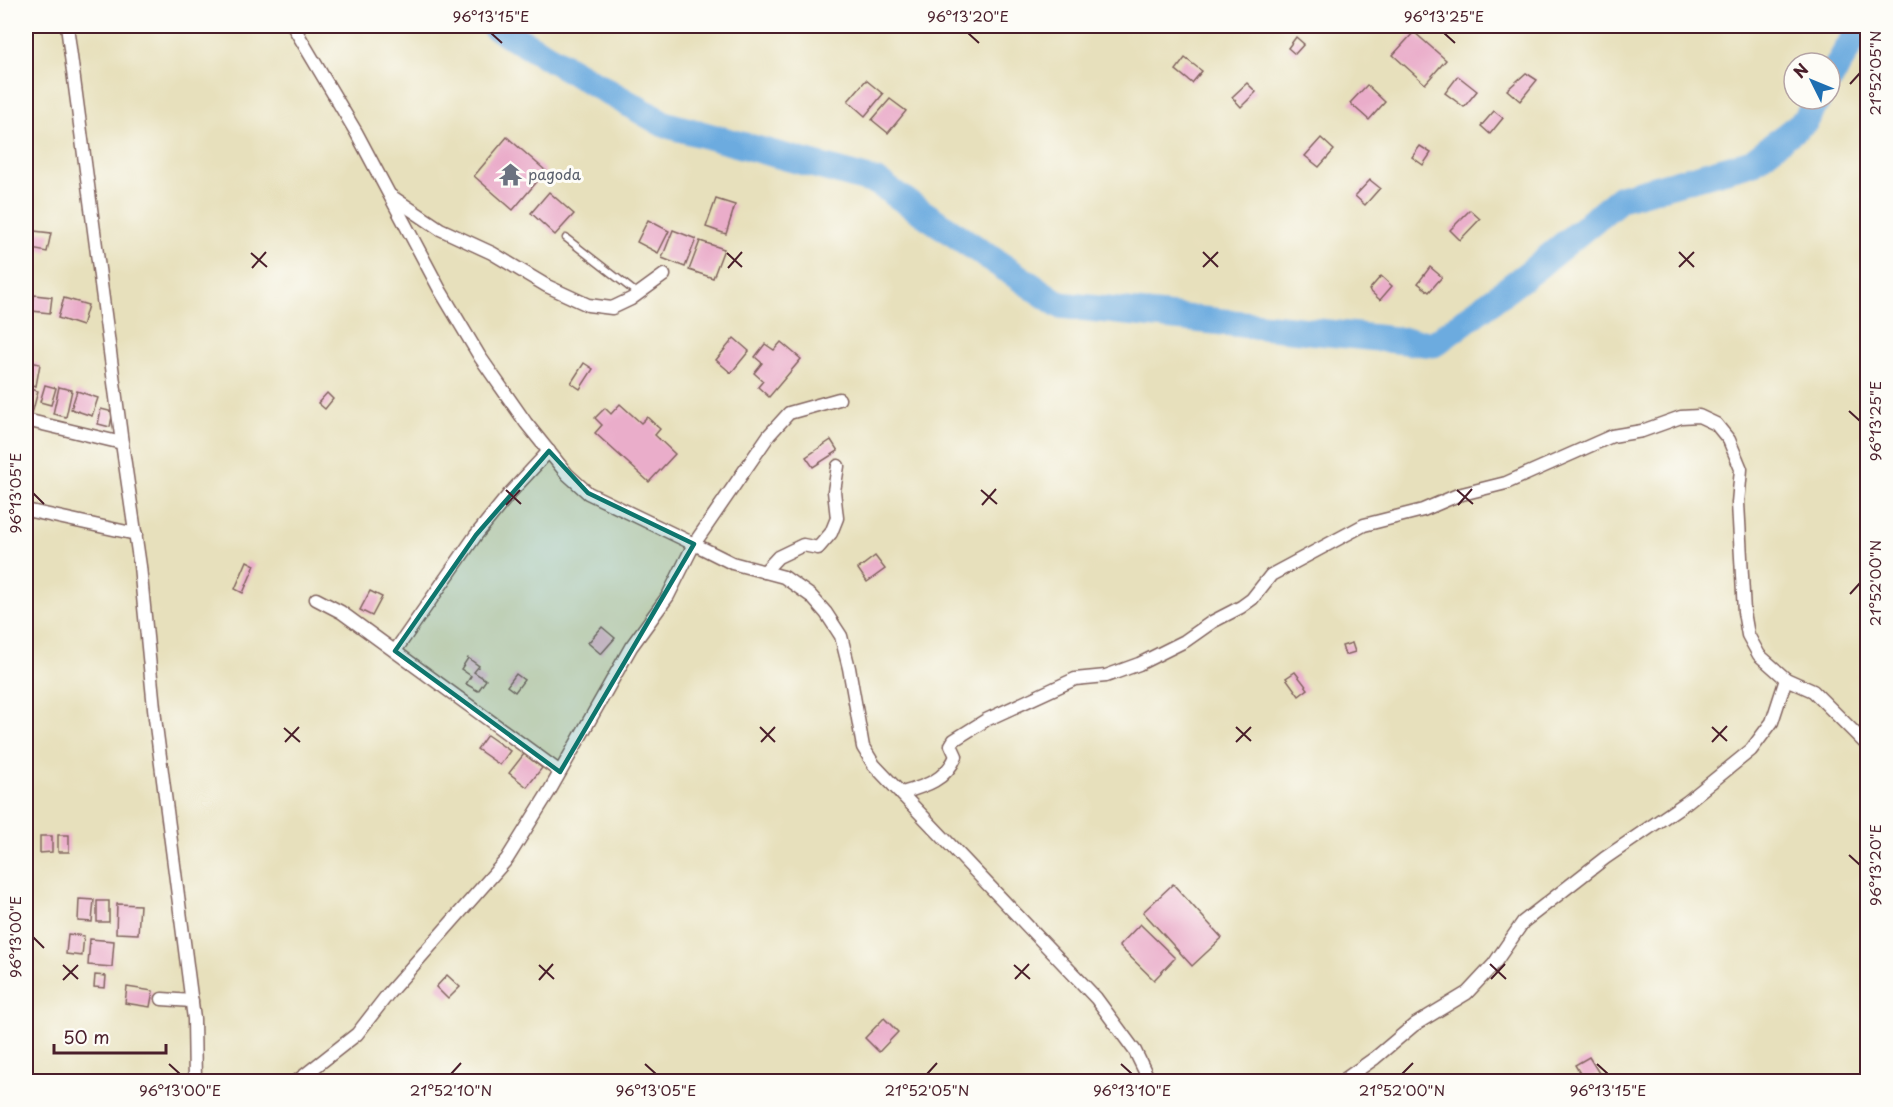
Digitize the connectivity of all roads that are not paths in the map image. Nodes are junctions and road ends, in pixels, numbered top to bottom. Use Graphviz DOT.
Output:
graph roads {
  1 [pos="67,26"];
  2 [pos="293,26"];
  3 [pos="390,195"];
  4 [pos="566,238"];
  5 [pos="664,275"];
  6 [pos="638,294"];
  7 [pos="840,399"];
  8 [pos="26,420"];
  9 [pos="122,444"];
  10 [pos="549,452"];
  11 [pos="838,466"];
  12 [pos="26,510"];
  13 [pos="136,534"];
  14 [pos="694,544"];
  15 [pos="764,572"];
  16 [pos="316,598"];
  17 [pos="395,651"];
  18 [pos="1786,679"];
  19 [pos="1868,746"];
  20 [pos="560,772"];
  21 [pos="902,793"];
  22 [pos="162,999"];
  23 [pos="192,1001"];
  24 [pos="195,1082"];
  25 [pos="296,1082"];
  26 [pos="1150,1082"];
  27 [pos="1341,1082"];
  1 -- 9 [label="street"];
  2 -- 3 [label="street"];
  3 -- 6 [label="street"];
  3 -- 10 [label="street"];
  4 -- 6 [label="lane"];
  5 -- 6 [label="street"];
  7 -- 14 [label="street"];
  8 -- 9 [label="street"];
  9 -- 13 [label="street"];
  10 -- 14 [label="street"];
  10 -- 17 [label="street"];
  11 -- 15 [label="street"];
  12 -- 13 [label="street"];
  13 -- 23 [label="street"];
  14 -- 15 [label="street"];
  14 -- 20 [label="street"];
  15 -- 21 [label="street"];
  16 -- 17 [label="street"];
  17 -- 20 [label="street"];
  18 -- 19 [label="street"];
  18 -- 21 [label="street"];
  18 -- 27 [label="street"];
  20 -- 25 [label="street"];
  21 -- 26 [label="street"];
  22 -- 23 [label="street"];
  23 -- 24 [label="street"];
}
